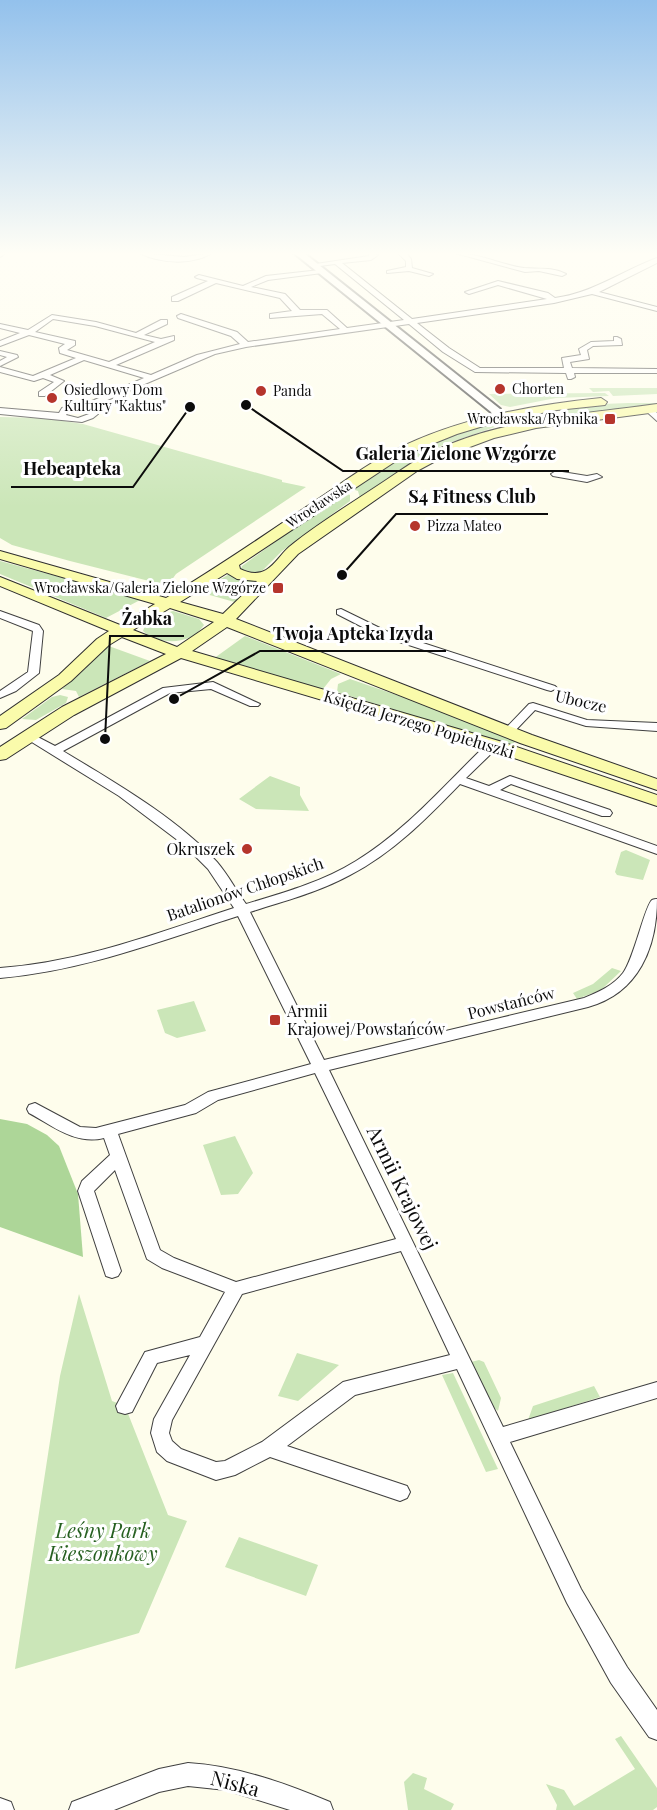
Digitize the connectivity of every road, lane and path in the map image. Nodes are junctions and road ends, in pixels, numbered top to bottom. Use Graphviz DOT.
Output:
graph roads {
  1 [pos="16,337"];
  2 [pos="52,337"];
  3 [pos="148,337"];
  4 [pos="238,337"];
  5 [pos="296,337"];
  6 [pos="396,337"];
  7 [pos="399,337"];
  8 [pos="430,337"];
  9 [pos="171,338"];
  10 [pos="617,339"];
  11 [pos="162,342"];
  12 [pos="0,344"];
  13 [pos="246,345"];
  14 [pos="0,353"];
  15 [pos="82,358"];
  16 [pos="0,364"];
  17 [pos="108,366"];
  18 [pos="0,369"];
  19 [pos="478,370"];
  20 [pos="568,370"];
  21 [pos="657,371"];
  22 [pos="449,373"];
  23 [pos="43,375"];
  24 [pos="152,378"];
  25 [pos="42,394"];
  26 [pos="110,398"];
  27 [pos="557,406"];
  28 [pos="81,408"];
  29 [pos="655,409"];
  30 [pos="0,411"];
  31 [pos="93,411"];
  32 [pos="63,413"];
  33 [pos="498,418"];
  34 [pos="569,419"];
  35 [pos="514,429"];
  36 [pos="556,474"];
  37 [pos="597,477"];
  38 [pos="0,555"];
  39 [pos="232,564"];
  40 [pos="272,573"];
  41 [pos="0,581"];
  42 [pos="167,602"];
  43 [pos="340,612"];
  44 [pos="0,614"];
  45 [pos="226,621"];
  46 [pos="118,632"];
  47 [pos="179,653"];
  48 [pos="364,676"];
  49 [pos="551,688"];
  50 [pos="45,693"];
  51 [pos="0,695"];
  52 [pos="336,698"];
  53 [pos="254,704"];
  54 [pos="77,706"];
  55 [pos="1,723"];
  56 [pos="657,726"];
  57 [pos="508,732"];
  58 [pos="28,736"];
  59 [pos="493,745"];
  60 [pos="55,751"];
  61 [pos="0,755"];
  62 [pos="587,769"];
  63 [pos="458,779"];
  64 [pos="657,785"];
  65 [pos="490,790"];
  66 [pos="657,801"];
  67 [pos="606,813"];
  68 [pos="657,850"];
  69 [pos="657,903"];
  70 [pos="242,909"];
  71 [pos="0,973"];
  72 [pos="319,1067"];
  73 [pos="35,1109"];
  74 [pos="109,1131"];
  75 [pos="118,1156"];
  76 [pos="406,1244"];
  77 [pos="112,1271"];
  78 [pos="236,1289"];
  79 [pos="205,1343"];
  80 [pos="461,1360"];
  81 [pos="657,1390"];
  82 [pos="125,1406"];
  83 [pos="498,1437"];
  84 [pos="269,1448"];
  85 [pos="400,1492"];
  86 [pos="657,1729"];
  87 [pos="80,1810"];
  88 [pos="322,1810"];
  1 -- 12 [label="street"];
  2 -- 15 [label="street"];
  3 -- 11 [label="street"];
  4 -- 13 [label="street"];
  5 -- 13 [label="street"];
  6 -- 33 [label="street"];
  7 -- 22 [label="street"];
  8 -- 19 [label="street"];
  9 -- 11 [label="street"];
  10 -- 20 [label="street"];
  11 -- 17 [label="street"];
  13 -- 24 [label="street"];
  14 -- 16 [label="street"];
  15 -- 17 [label="street"];
  15 -- 23 [label="street"];
  17 -- 24 [label="street"];
  18 -- 23 [label="street"];
  19 -- 20 [label="street"];
  19 -- 22 [label="street"];
  20 -- 21 [label="street"];
  22 -- 33 [label="street"];
  23 -- 25 [label="street"];
  24 -- 26 [label="street"];
  26 -- 28 [label="street"];
  26 -- 31 [label="street"];
  27 -- 29 [label="main road, Wrocławska"];
  27 -- 33 [label="main road, Wrocławska"];
  27 -- 34 [label="main road"];
  28 -- 31 [label="street"];
  28 -- 32 [label="street"];
  29 -- 34 [label="main road, Wrocławska"];
  30 -- 32 [label="street"];
  31 -- 32 [label="street"];
  33 -- 35 [label="street"];
  33 -- 39 [label="main road, Wrocławska"];
  34 -- 35 [label="main road, Wrocławska"];
  35 -- 40 [label="main road, Wrocławska"];
  36 -- 37 [label="street"];
  38 -- 42 [label="main road"];
  39 -- 40 [label="main road"];
  39 -- 42 [label="main road, Wrocławska"];
  40 -- 45 [label="main road, Wrocławska"];
  41 -- 46 [label="main road"];
  42 -- 45 [label="main road, Księdza Jerzego Popiełuszki"];
  42 -- 46 [label="main road, Wrocławska"];
  43 -- 49 [label="street"];
  44 -- 51 [label="street"];
  45 -- 47 [label="main road, Wrocławska"];
  45 -- 48 [label="main road, Księdza Jerzego Popiełuszki"];
  46 -- 47 [label="main road, Księdza Jerzego Popiełuszki"];
  46 -- 50 [label="main road, Wrocławska"];
  47 -- 52 [label="main road, Księdza Jerzego Popiełuszki"];
  47 -- 54 [label="main road, Wrocławska"];
  48 -- 52 [label="main road"];
  48 -- 57 [label="main road, Księdza Jerzego Popiełuszki"];
  50 -- 54 [label="main road"];
  50 -- 55 [label="main road, Wrocławska"];
  52 -- 59 [label="main road, Księdza Jerzego Popiełuszki"];
  53 -- 60 [label="street"];
  54 -- 58 [label="main road, Wrocławska"];
  55 -- 58 [label="main road"];
  56 -- 57 [label="street, Ubocze"];
  57 -- 62 [label="main road, Księdza Jerzego Popiełuszki"];
  58 -- 60 [label="street, Armii Krajowej"];
  58 -- 61 [label="main road, Wrocławska"];
  59 -- 62 [label="main road, Księdza Jerzego Popiełuszki"];
  59 -- 63 [label="street, Batalionów Chłopskich"];
  60 -- 70 [label="street, Armii Krajowej"];
  62 -- 64 [label="main road, Księdza Jerzego Popiełuszki"];
  62 -- 66 [label="main road, Księdza Jerzego Popiełuszki"];
  63 -- 65 [label="street"];
  63 -- 70 [label="street, Batalionów Chłopskich"];
  65 -- 67 [label="street"];
  65 -- 68 [label="street"];
  69 -- 72 [label="street, Powstańców"];
  70 -- 71 [label="street, Batalionów Chłopskich"];
  70 -- 72 [label="street, Armii Krajowej"];
  72 -- 74 [label="street, Powstańców"];
  72 -- 76 [label="street, Armii Krajowej"];
  73 -- 74 [label="street, Powstańców"];
  74 -- 75 [label="street"];
  75 -- 77 [label="street"];
  75 -- 78 [label="street"];
  76 -- 78 [label="street"];
  76 -- 80 [label="street, Armii Krajowej"];
  78 -- 79 [label="street"];
  79 -- 82 [label="street"];
  79 -- 84 [label="street"];
  80 -- 83 [label="street, Armii Krajowej"];
  80 -- 84 [label="street"];
  81 -- 83 [label="street"];
  83 -- 86 [label="street, Armii Krajowej"];
  84 -- 85 [label="street"];
  87 -- 88 [label="street, Niska"];
}
